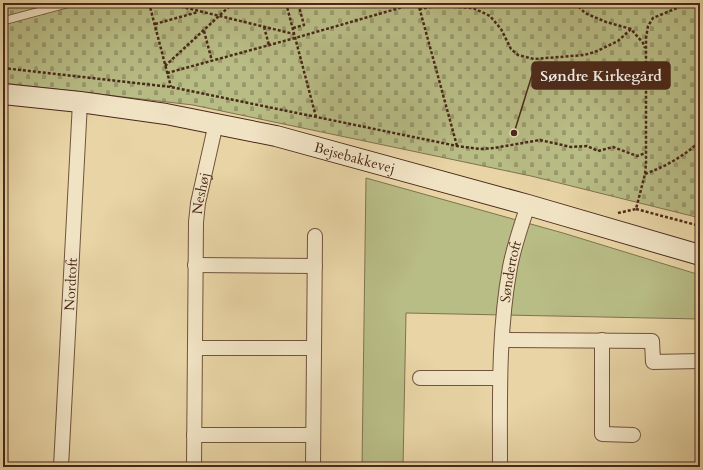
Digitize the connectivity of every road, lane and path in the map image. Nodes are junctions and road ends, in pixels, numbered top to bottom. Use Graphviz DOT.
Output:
graph roads {
  1 [pos="70,3"];
  2 [pos="149,3"];
  3 [pos="166,3"];
  4 [pos="233,3"];
  5 [pos="286,3"];
  6 [pos="298,3"];
  7 [pos="418,3"];
  8 [pos="575,3"];
  9 [pos="689,3"];
  10 [pos="420,9"];
  11 [pos="200,11"];
  12 [pos="220,16"];
  13 [pos="3,21"];
  14 [pos="155,24"];
  15 [pos="264,27"];
  16 [pos="293,28"];
  17 [pos="631,29"];
  18 [pos="204,31"];
  19 [pos="294,34"];
  20 [pos="295,38"];
  21 [pos="269,45"];
  22 [pos="646,50"];
  23 [pos="212,60"];
  24 [pos="165,66"];
  25 [pos="3,68"];
  26 [pos="167,73"];
  27 [pos="170,87"];
  28 [pos="3,94"];
  29 [pos="80,102"];
  30 [pos="316,117"];
  31 [pos="216,123"];
  32 [pos="700,141"];
  33 [pos="457,146"];
  34 [pos="646,154"];
  35 [pos="645,174"];
  36 [pos="528,205"];
  37 [pos="636,209"];
  38 [pos="616,214"];
  39 [pos="700,226"];
  40 [pos="315,236"];
  41 [pos="700,255"];
  42 [pos="195,265"];
  43 [pos="315,266"];
  44 [pos="502,340"];
  45 [pos="602,340"];
  46 [pos="195,348"];
  47 [pos="314,348"];
  48 [pos="700,361"];
  49 [pos="420,378"];
  50 [pos="500,378"];
  51 [pos="194,435"];
  52 [pos="313,435"];
  53 [pos="633,435"];
  54 [pos="61,467"];
  55 [pos="194,467"];
  56 [pos="313,467"];
  57 [pos="500,467"];
  1 -- 13 [label="lane"];
  2 -- 14 [label="path"];
  3 -- 11 [label="path"];
  4 -- 12 [label="path"];
  5 -- 16 [label="path"];
  6 -- 16 [label="path"];
  7 -- 10 [label="path"];
  7 -- 20 [label="path"];
  8 -- 17 [label="path"];
  9 -- 22 [label="path"];
  10 -- 17 [label="path"];
  10 -- 33 [label="path"];
  11 -- 12 [label="path"];
  11 -- 14 [label="path"];
  12 -- 15 [label="path"];
  12 -- 18 [label="path"];
  14 -- 24 [label="path"];
  15 -- 19 [label="path"];
  15 -- 21 [label="path"];
  16 -- 19 [label="path"];
  17 -- 22 [label="path"];
  18 -- 23 [label="path"];
  18 -- 24 [label="path"];
  19 -- 20 [label="path"];
  20 -- 21 [label="path"];
  20 -- 30 [label="path"];
  21 -- 23 [label="path"];
  22 -- 34 [label="path"];
  23 -- 26 [label="path"];
  24 -- 26 [label="path"];
  25 -- 27 [label="path"];
  26 -- 27 [label="path"];
  27 -- 30 [label="path"];
  28 -- 29 [label="street, Bejsebakkevej"];
  29 -- 31 [label="street, Bejsebakkevej"];
  29 -- 54 [label="street, Nordtoft"];
  30 -- 33 [label="path"];
  31 -- 36 [label="street, Bejsebakkevej"];
  31 -- 42 [label="street, Neshøj"];
  32 -- 35 [label="path"];
  33 -- 34 [label="path"];
  34 -- 35 [label="path"];
  35 -- 37 [label="path"];
  36 -- 41 [label="street, Bejsebakkevej"];
  36 -- 44 [label="street, Søndertoft"];
  37 -- 38 [label="path"];
  37 -- 39 [label="path"];
  40 -- 43 [label="street"];
  42 -- 43 [label="street"];
  42 -- 46 [label="street, Neshøj"];
  43 -- 47 [label="street"];
  44 -- 45 [label="street"];
  44 -- 50 [label="street, Søndertoft"];
  45 -- 48 [label="street"];
  45 -- 53 [label="street"];
  46 -- 47 [label="street"];
  46 -- 51 [label="street, Neshøj"];
  47 -- 52 [label="street"];
  49 -- 50 [label="street"];
  50 -- 57 [label="street, Søndertoft"];
  51 -- 52 [label="street"];
  51 -- 55 [label="street, Neshøj"];
  52 -- 56 [label="street"];
}
